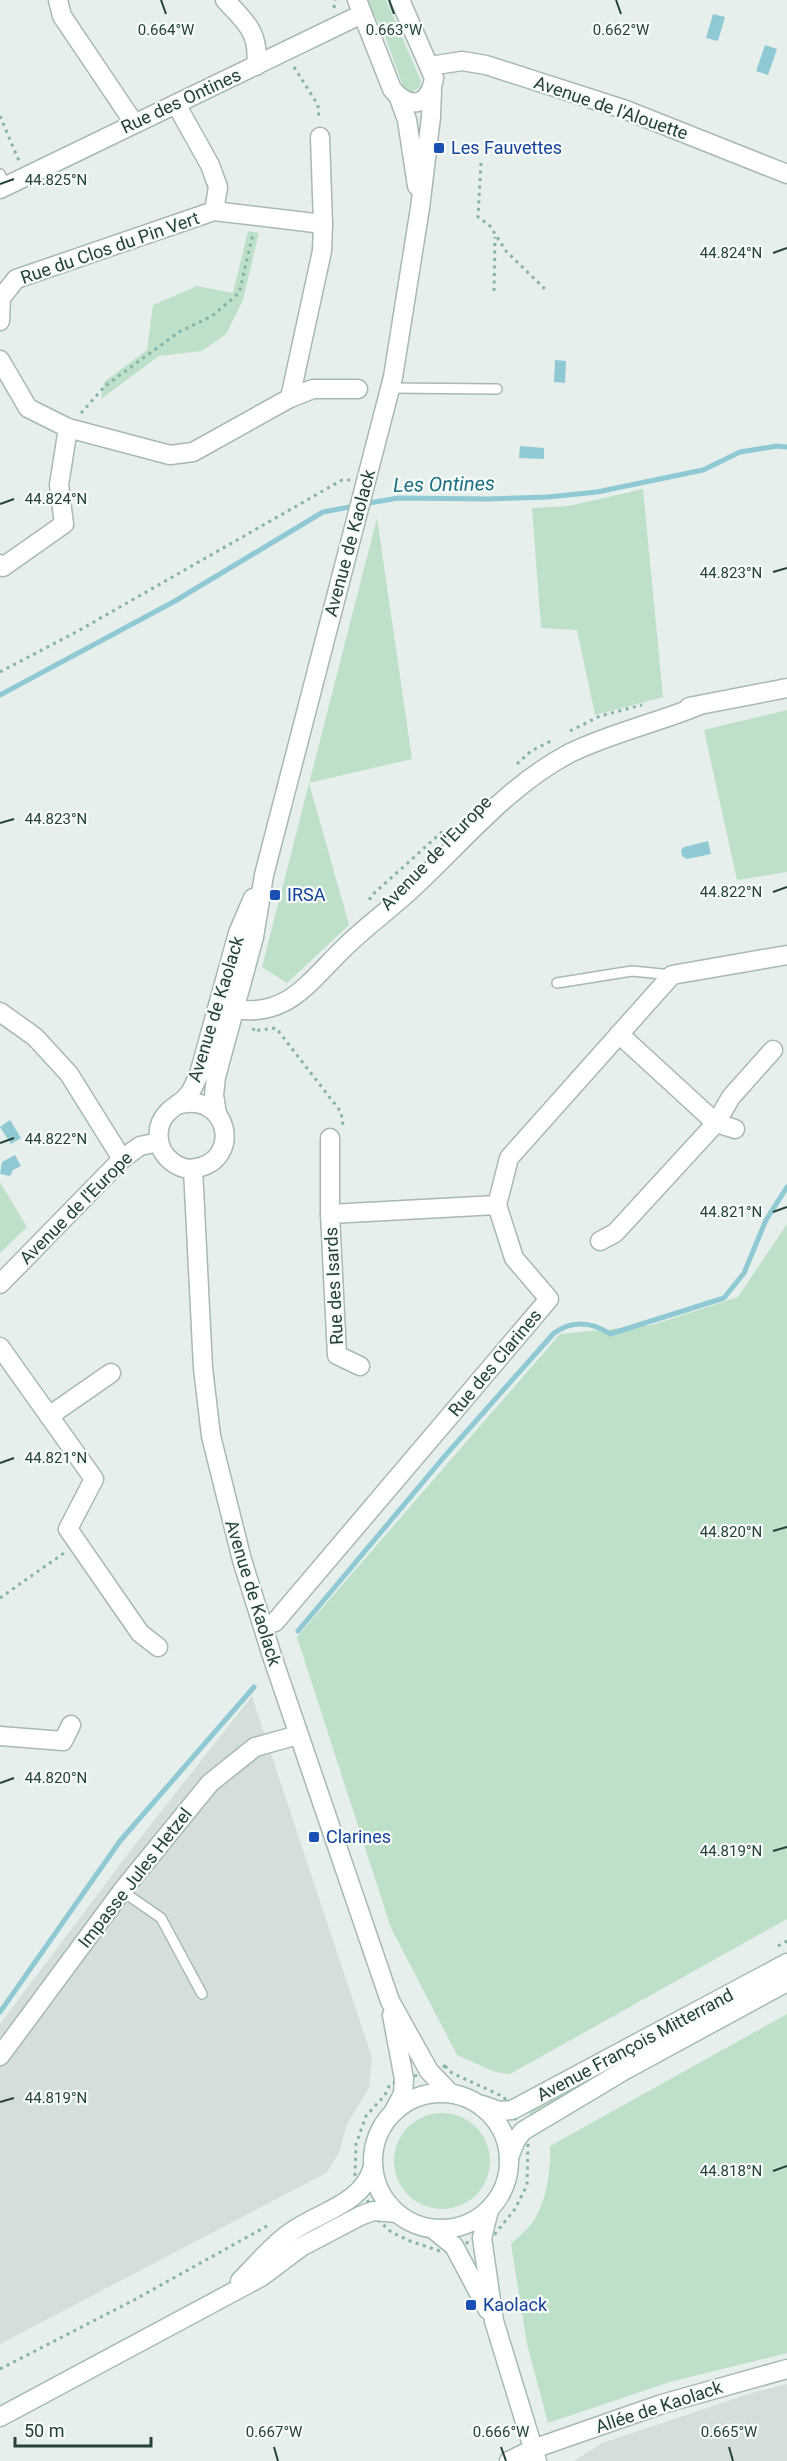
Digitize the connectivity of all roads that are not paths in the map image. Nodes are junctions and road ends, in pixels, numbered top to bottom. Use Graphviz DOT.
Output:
graph roads {
  1 [pos="58,0"];
  2 [pos="225,0"];
  3 [pos="400,0"];
  4 [pos="358,4"];
  5 [pos="256,66"];
  6 [pos="430,66"];
  7 [pos="432,90"];
  8 [pos="399,98"];
  9 [pos="176,104"];
  10 [pos="134,123"];
  11 [pos="320,137"];
  12 [pos="787,174"];
  13 [pos="2,183"];
  14 [pos="420,208"];
  15 [pos="214,211"];
  16 [pos="323,224"];
  17 [pos="0,321"];
  18 [pos="0,360"];
  19 [pos="390,388"];
  20 [pos="358,389"];
  21 [pos="497,389"];
  22 [pos="290,398"];
  23 [pos="68,428"];
  24 [pos="0,564"];
  25 [pos="787,688"];
  26 [pos="264,874"];
  27 [pos="787,955"];
  28 [pos="672,975"];
  29 [pos="557,983"];
  30 [pos="234,1009"];
  31 [pos="0,1012"];
  32 [pos="619,1034"];
  33 [pos="209,1040"];
  34 [pos="773,1050"];
  35 [pos="177,1106"];
  36 [pos="217,1114"];
  37 [pos="716,1123"];
  38 [pos="735,1129"];
  39 [pos="330,1138"];
  40 [pos="159,1142"];
  41 [pos="122,1160"];
  42 [pos="193,1169"];
  43 [pos="497,1205"];
  44 [pos="330,1214"];
  45 [pos="600,1241"];
  46 [pos="0,1284"];
  47 [pos="0,1347"];
  48 [pos="360,1366"];
  49 [pos="111,1373"];
  50 [pos="49,1416"];
  51 [pos="263,1626"];
  52 [pos="158,1647"];
  53 [pos="71,1725"];
  54 [pos="298,1735"];
  55 [pos="0,1736"];
  56 [pos="122,1891"];
  57 [pos="787,1963"];
  58 [pos="787,1982"];
  59 [pos="202,1994"];
  60 [pos="390,2001"];
  61 [pos="0,2056"];
  62 [pos="450,2093"];
  63 [pos="480,2104"];
  64 [pos="394,2111"];
  65 [pos="509,2157"];
  66 [pos="373,2167"];
  67 [pos="489,2210"];
  68 [pos="397,2213"];
  69 [pos="433,2229"];
  70 [pos="219,2300"];
  71 [pos="494,2321"];
  72 [pos="787,2369"];
  73 [pos="0,2417"];
  74 [pos="535,2455"];
  75 [pos="509,2461"];
  1 -- 10 [label="street"];
  2 -- 5 [label="street"];
  3 -- 6 [label="street"];
  4 -- 5 [label="street, Rue des Ontines"];
  4 -- 8 [label="street"];
  5 -- 9 [label="street, Rue des Ontines"];
  6 -- 7 [label="street"];
  6 -- 12 [label="street, Avenue de l'Alouette"];
  7 -- 8 [label="street"];
  7 -- 14 [label="street, Avenue de Kaolack"];
  8 -- 14 [label="street, Avenue de Kaolack"];
  9 -- 10 [label="street, Rue des Ontines"];
  9 -- 15 [label="street, Rue du Clos du Pin Vert"];
  10 -- 13 [label="street, Rue des Ontines"];
  11 -- 16 [label="street"];
  14 -- 19 [label="street, Avenue de Kaolack"];
  15 -- 16 [label="street, Rue du Clos du Pin Vert"];
  15 -- 17 [label="street, Rue du Clos du Pin Vert"];
  16 -- 22 [label="street"];
  18 -- 23 [label="street"];
  19 -- 21 [label="lane"];
  19 -- 26 [label="street, Avenue de Kaolack"];
  20 -- 22 [label="street"];
  22 -- 23 [label="street"];
  23 -- 24 [label="street"];
  25 -- 30 [label="street, Avenue de l'Europe"];
  26 -- 30 [label="street, Avenue de Kaolack"];
  26 -- 33 [label="street, Avenue de Kaolack"];
  27 -- 28 [label="street"];
  28 -- 29 [label="lane"];
  28 -- 32 [label="street"];
  30 -- 33 [label="street"];
  30 -- 36 [label="street, Avenue de Kaolack"];
  31 -- 41 [label="street"];
  32 -- 37 [label="street"];
  32 -- 43 [label="street"];
  33 -- 35 [label="street, Avenue de Kaolack"];
  34 -- 37 [label="street"];
  35 -- 36 [label="street, Avenue de Kaolack"];
  35 -- 40 [label="street, Avenue de Kaolack"];
  36 -- 42 [label="street, Avenue de Kaolack"];
  37 -- 38 [label="street"];
  37 -- 45 [label="street"];
  39 -- 44 [label="street"];
  40 -- 41 [label="street, Avenue de l'Europe"];
  40 -- 42 [label="street"];
  41 -- 46 [label="street, Avenue de l'Europe"];
  42 -- 51 [label="street, Avenue de Kaolack"];
  43 -- 44 [label="street, Rue des Isards"];
  43 -- 51 [label="street, Rue des Clarines"];
  44 -- 48 [label="street, Rue des Isards"];
  47 -- 50 [label="street"];
  49 -- 50 [label="street"];
  50 -- 52 [label="street"];
  51 -- 54 [label="street, Avenue de Kaolack"];
  53 -- 55 [label="street"];
  54 -- 56 [label="street, Impasse Jules Hetzel"];
  54 -- 60 [label="street, Avenue de Kaolack"];
  56 -- 59 [label="lane"];
  56 -- 61 [label="street, Impasse Jules Hetzel"];
  57 -- 63 [label="street, Avenue François Mitterrand"];
  58 -- 65 [label="street, Avenue François Mitterrand"];
  60 -- 62 [label="street, Avenue de Kaolack"];
  60 -- 64 [label="street, Avenue de Kaolack"];
  62 -- 63 [label="street"];
  62 -- 64 [label="street"];
  63 -- 65 [label="street"];
  64 -- 66 [label="street"];
  65 -- 67 [label="street"];
  66 -- 68 [label="street"];
  66 -- 70 [label="street"];
  67 -- 69 [label="street"];
  67 -- 71 [label="street"];
  68 -- 69 [label="street"];
  68 -- 70 [label="street"];
  69 -- 71 [label="street"];
  70 -- 73 [label="street"];
  71 -- 74 [label="street"];
  72 -- 74 [label="street, Allée de Kaolack"];
  74 -- 75 [label="street, Allée de Kaolack"];
}
